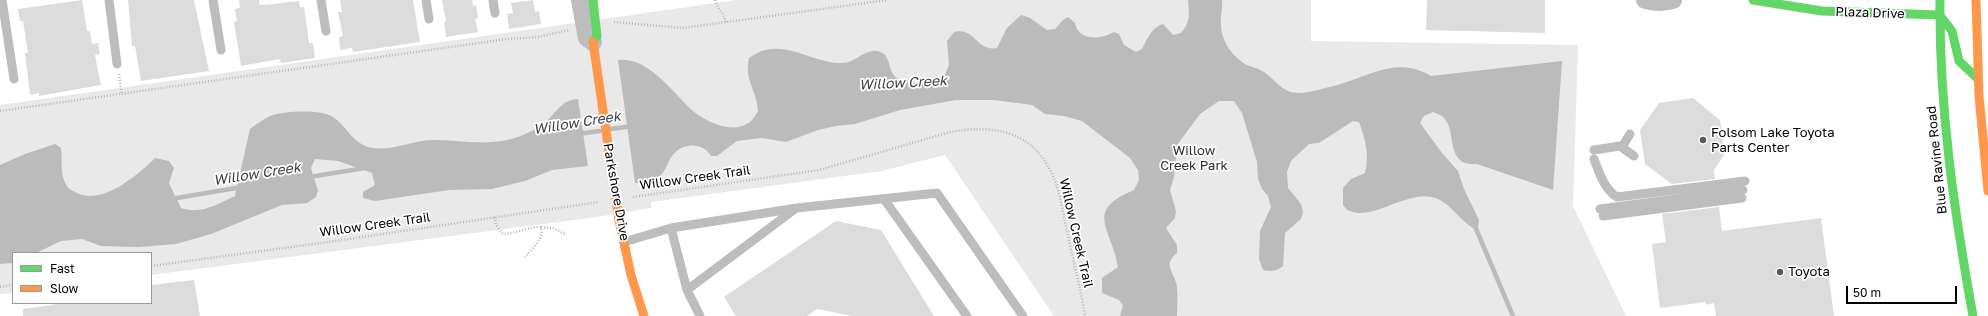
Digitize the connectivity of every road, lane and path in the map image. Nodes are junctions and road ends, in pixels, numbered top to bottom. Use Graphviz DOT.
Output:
graph roads {
  1 [pos="2,0"];
  2 [pos="109,0"];
  3 [pos="213,0"];
  4 [pos="321,0"];
  5 [pos="426,0"];
  6 [pos="493,0"];
  7 [pos="580,0"];
  8 [pos="593,0"];
  9 [pos="715,0"];
  10 [pos="887,0"];
  11 [pos="1645,0"];
  12 [pos="1673,0"];
  13 [pos="1753,0"];
  14 [pos="1940,0"];
  15 [pos="1976,0"];
  16 [pos="495,13"];
  17 [pos="1940,16"];
  18 [pos="429,19"];
  19 [pos="608,22"];
  20 [pos="726,23"];
  21 [pos="572,30"];
  22 [pos="326,31"];
  23 [pos="593,42"];
  24 [pos="1986,48"];
  25 [pos="221,50"];
  26 [pos="117,64"];
  27 [pos="1977,78"];
  28 [pos="14,79"];
  29 [pos="122,95"];
  30 [pos="0,111"];
  31 [pos="1630,134"];
  32 [pos="1622,146"];
  33 [pos="1634,156"];
  34 [pos="1988,191"];
  35 [pos="1743,193"];
  36 [pos="629,198"];
  37 [pos="884,199"];
  38 [pos="605,201"];
  39 [pos="797,208"];
  40 [pos="495,217"];
  41 [pos="541,227"];
  42 [pos="671,228"];
  43 [pos="565,234"];
  44 [pos="624,242"];
  45 [pos="525,257"];
  46 [pos="152,266"];
  47 [pos="12,285"];
  48 [pos="0,287"];
  49 [pos="687,290"];
  50 [pos="644,316"];
  51 [pos="700,316"];
  52 [pos="967,316"];
  53 [pos="1023,316"];
  54 [pos="1085,316"];
  55 [pos="1973,316"];
  1 -- 28 [label="lane"];
  2 -- 26 [label="lane"];
  3 -- 25 [label="lane"];
  4 -- 22 [label="lane"];
  5 -- 18 [label="lane"];
  6 -- 16 [label="lane"];
  7 -- 23 [label="street, Parkshore Drive"];
  8 -- 23 [label="main road, Parkshore Drive"];
  9 -- 20 [label="path"];
  10 -- 20 [label="path"];
  11 -- 12 [label="street"];
  13 -- 17 [label="main road, Plaza Drive"];
  14 -- 17 [label="main road, Blue Ravine Road"];
  15 -- 27 [label="main road"];
  17 -- 27 [label="main road"];
  17 -- 55 [label="main road, Blue Ravine Road"];
  19 -- 20 [label="path"];
  21 -- 29 [label="path"];
  23 -- 44 [label="main road, Parkshore Drive, bridge"];
  24 -- 27 [label="lane"];
  26 -- 29 [label="path"];
  27 -- 34 [label="main road"];
  29 -- 30 [label="path"];
  31 -- 32 [label="lane"];
  32 -- 33 [label="lane"];
  32 -- 35 [label="lane"];
  35 -- 35 [label="lane"];
  36 -- 54 [label="path, Willow Creek Trail"];
  37 -- 39 [label="lane"];
  37 -- 52 [label="lane"];
  37 -- 53 [label="lane"];
  38 -- 40 [label="path, Willow Creek Trail"];
  39 -- 42 [label="lane"];
  39 -- 49 [label="lane"];
  40 -- 41 [label="path"];
  40 -- 46 [label="path, Willow Creek Trail"];
  41 -- 43 [label="path"];
  41 -- 45 [label="path"];
  42 -- 44 [label="lane"];
  42 -- 49 [label="lane"];
  44 -- 50 [label="main road, Parkshore Drive"];
  47 -- 48 [label="path"];
  49 -- 51 [label="lane"];
}
